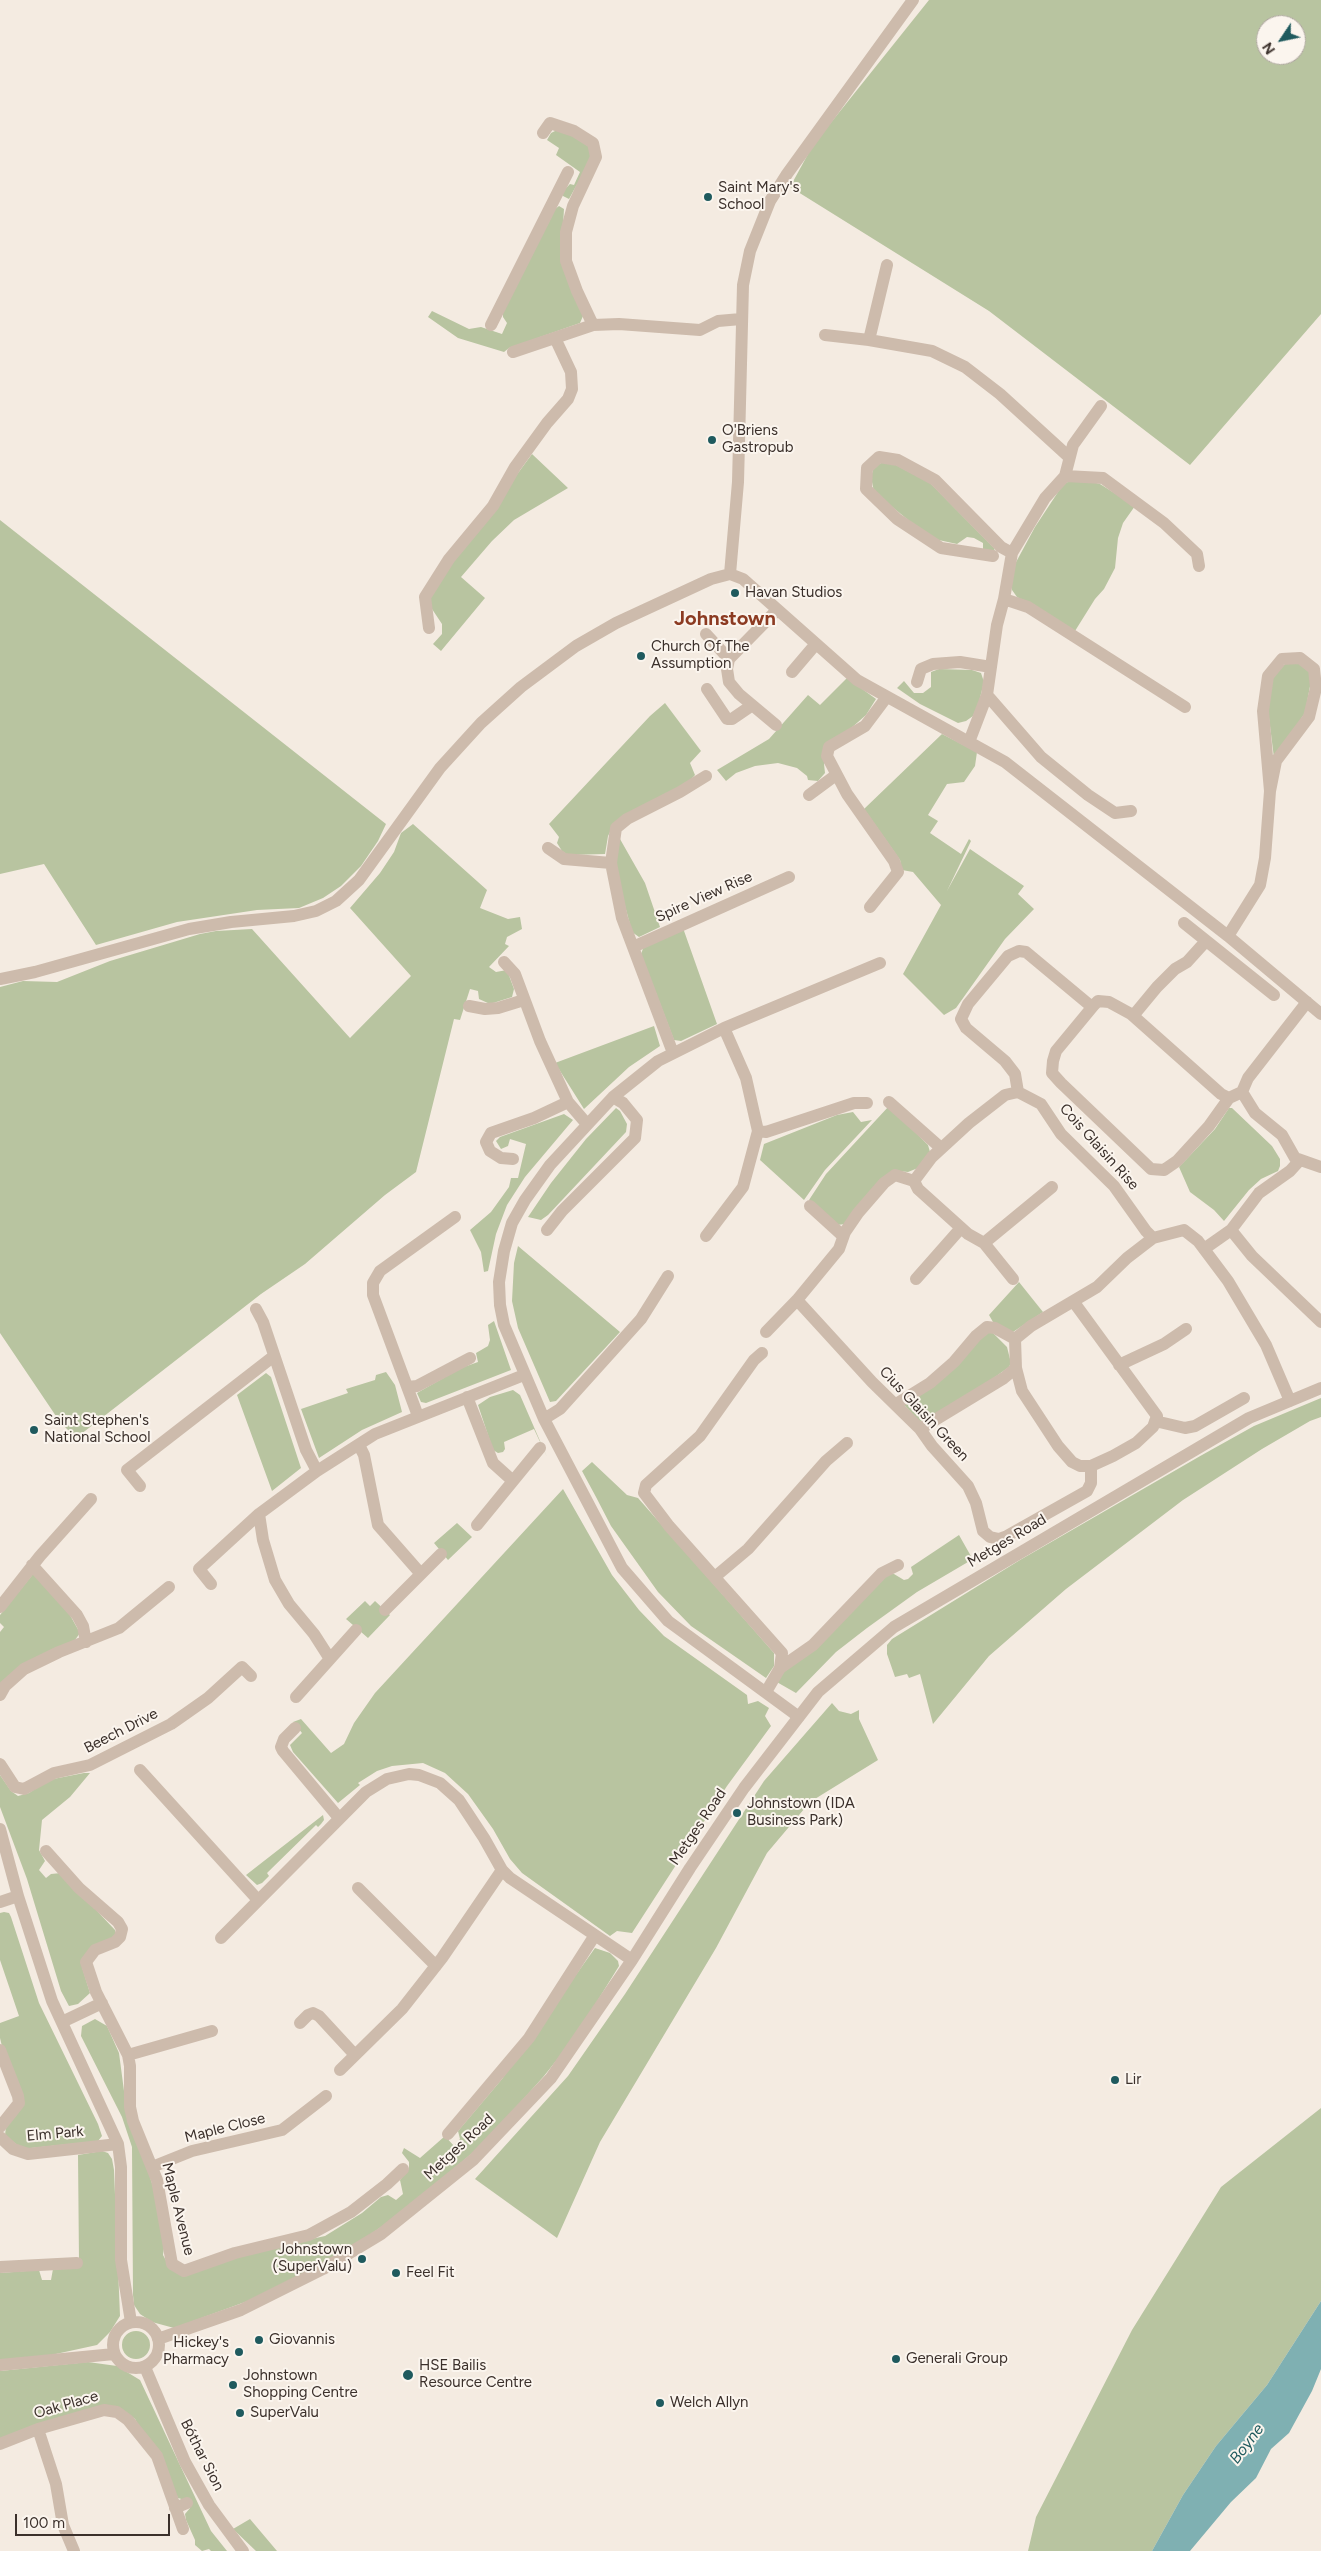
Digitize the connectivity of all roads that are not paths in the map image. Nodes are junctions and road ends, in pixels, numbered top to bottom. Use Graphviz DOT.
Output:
graph roads {
  1 [pos="913,0"];
  2 [pos="542,133"];
  3 [pos="568,172"];
  4 [pos="554,199"];
  5 [pos="573,206"];
  6 [pos="887,265"];
  7 [pos="741,319"];
  8 [pos="491,325"];
  9 [pos="593,325"];
  10 [pos="825,335"];
  11 [pos="555,338"];
  12 [pos="869,340"];
  13 [pos="513,352"];
  14 [pos="1101,406"];
  15 [pos="1069,457"];
  16 [pos="1065,476"];
  17 [pos="1012,552"];
  18 [pos="994,556"];
  19 [pos="1199,566"];
  20 [pos="730,574"];
  21 [pos="1004,599"];
  22 [pos="777,610"];
  23 [pos="429,628"];
  24 [pos="706,634"];
  25 [pos="815,645"];
  26 [pos="729,659"];
  27 [pos="991,667"];
  28 [pos="792,672"];
  29 [pos="917,682"];
  30 [pos="707,689"];
  31 [pos="987,695"];
  32 [pos="886,698"];
  33 [pos="751,706"];
  34 [pos="1185,707"];
  35 [pos="776,725"];
  36 [pos="969,742"];
  37 [pos="836,775"];
  38 [pos="706,776"];
  39 [pos="1270,791"];
  40 [pos="809,794"];
  41 [pos="1131,811"];
  42 [pos="548,848"];
  43 [pos="611,863"];
  44 [pos="789,877"];
  45 [pos="870,907"];
  46 [pos="1184,923"];
  47 [pos="1228,936"];
  48 [pos="1206,941"];
  49 [pos="633,947"];
  50 [pos="504,962"];
  51 [pos="880,964"];
  52 [pos="0,979"];
  53 [pos="1274,995"];
  54 [pos="524,1000"];
  55 [pos="1307,1002"];
  56 [pos="469,1006"];
  57 [pos="1092,1007"];
  58 [pos="1321,1014"];
  59 [pos="1133,1016"];
  60 [pos="724,1028"];
  61 [pos="673,1052"];
  62 [pos="1018,1092"];
  63 [pos="1242,1092"];
  64 [pos="613,1096"];
  65 [pos="1229,1098"];
  66 [pos="568,1102"];
  67 [pos="889,1102"];
  68 [pos="867,1103"];
  69 [pos="586,1124"];
  70 [pos="758,1131"];
  71 [pos="941,1148"];
  72 [pos="513,1159"];
  73 [pos="1300,1160"];
  74 [pos="1321,1167"];
  75 [pos="914,1181"];
  76 [pos="1052,1187"];
  77 [pos="810,1206"];
  78 [pos="455,1217"];
  79 [pos="961,1228"];
  80 [pos="547,1230"];
  81 [pos="1231,1230"];
  82 [pos="706,1236"];
  83 [pos="844,1236"];
  84 [pos="1153,1238"];
  85 [pos="984,1243"];
  86 [pos="1204,1249"];
  87 [pos="668,1276"];
  88 [pos="916,1278"];
  89 [pos="1014,1279"];
  90 [pos="797,1300"];
  91 [pos="1073,1300"];
  92 [pos="256,1309"];
  93 [pos="1321,1322"];
  94 [pos="1186,1329"];
  95 [pos="766,1332"];
  96 [pos="1015,1338"];
  97 [pos="762,1353"];
  98 [pos="274,1356"];
  99 [pos="470,1358"];
  100 [pos="1119,1365"];
  101 [pos="1016,1368"];
  102 [pos="524,1375"];
  103 [pos="408,1387"];
  104 [pos="1321,1388"];
  105 [pos="467,1397"];
  106 [pos="1244,1398"];
  107 [pos="1290,1401"];
  108 [pos="896,1404"];
  109 [pos="418,1416"];
  110 [pos="544,1419"];
  111 [pos="1156,1421"];
  112 [pos="920,1429"];
  113 [pos="847,1443"];
  114 [pos="359,1445"];
  115 [pos="540,1448"];
  116 [pos="1091,1466"];
  117 [pos="317,1472"];
  118 [pos="513,1481"];
  119 [pos="140,1486"];
  120 [pos="91,1499"];
  121 [pos="259,1514"];
  122 [pos="477,1525"];
  123 [pos="441,1554"];
  124 [pos="32,1565"];
  125 [pos="898,1565"];
  126 [pos="421,1574"];
  127 [pos="716,1576"];
  128 [pos="212,1584"];
  129 [pos="169,1587"];
  130 [pos="0,1607"];
  131 [pos="385,1610"];
  132 [pos="356,1630"];
  133 [pos="86,1642"];
  134 [pos="330,1659"];
  135 [pos="780,1668"];
  136 [pos="252,1676"];
  137 [pos="766,1692"];
  138 [pos="0,1695"];
  139 [pos="296,1697"];
  140 [pos="798,1717"];
  141 [pos="295,1728"];
  142 [pos="0,1764"];
  143 [pos="140,1770"];
  144 [pos="339,1818"];
  145 [pos="0,1829"];
  146 [pos="46,1851"];
  147 [pos="55,1862"];
  148 [pos="45,1870"];
  149 [pos="502,1870"];
  150 [pos="358,1888"];
  151 [pos="18,1896"];
  152 [pos="258,1900"];
  153 [pos="0,1902"];
  154 [pos="594,1935"];
  155 [pos="221,1938"];
  156 [pos="632,1960"];
  157 [pos="436,1966"];
  158 [pos="102,2003"];
  159 [pos="62,2022"];
  160 [pos="300,2023"];
  161 [pos="212,2031"];
  162 [pos="0,2050"];
  163 [pos="128,2055"];
  164 [pos="355,2055"];
  165 [pos="340,2070"];
  166 [pos="326,2096"];
  167 [pos="0,2127"];
  168 [pos="448,2134"];
  169 [pos="0,2137"];
  170 [pos="118,2144"];
  171 [pos="152,2168"];
  172 [pos="403,2169"];
  173 [pos="77,2263"];
  174 [pos="0,2267"];
  175 [pos="131,2322"];
  176 [pos="158,2339"];
  177 [pos="114,2354"];
  178 [pos="0,2365"];
  179 [pos="145,2366"];
  180 [pos="38,2429"];
  181 [pos="0,2444"];
  182 [pos="187,2503"];
  183 [pos="175,2508"];
  184 [pos="183,2529"];
  185 [pos="74,2551"];
  186 [pos="243,2551"];
  1 -- 7 [label="street"];
  2 -- 5 [label="street"];
  3 -- 4 [label="street"];
  4 -- 5 [label="street"];
  4 -- 8 [label="street"];
  5 -- 9 [label="street"];
  6 -- 12 [label="street"];
  7 -- 9 [label="street"];
  7 -- 20 [label="street"];
  9 -- 11 [label="street"];
  10 -- 12 [label="street"];
  11 -- 13 [label="street"];
  11 -- 23 [label="street"];
  12 -- 15 [label="street"];
  14 -- 15 [label="street"];
  15 -- 16 [label="street"];
  16 -- 17 [label="street"];
  16 -- 19 [label="street"];
  17 -- 18 [label="street"];
  17 -- 21 [label="street"];
  20 -- 22 [label="street"];
  20 -- 52 [label="street"];
  21 -- 27 [label="street"];
  21 -- 34 [label="street"];
  22 -- 25 [label="street"];
  22 -- 26 [label="street"];
  24 -- 26 [label="street"];
  25 -- 28 [label="street"];
  25 -- 32 [label="street"];
  26 -- 33 [label="street"];
  27 -- 29 [label="street"];
  27 -- 31 [label="street"];
  30 -- 33 [label="street"];
  31 -- 36 [label="street"];
  31 -- 41 [label="street"];
  32 -- 36 [label="street"];
  32 -- 37 [label="street"];
  33 -- 35 [label="street"];
  36 -- 47 [label="street"];
  37 -- 40 [label="street"];
  37 -- 45 [label="street"];
  38 -- 43 [label="street"];
  39 -- 39 [label="street"];
  39 -- 47 [label="street"];
  42 -- 43 [label="street"];
  43 -- 49 [label="street"];
  44 -- 49 [label="street, Spire View Rise"];
  46 -- 48 [label="street"];
  47 -- 55 [label="street"];
  48 -- 53 [label="street"];
  48 -- 59 [label="street"];
  49 -- 61 [label="street"];
  50 -- 54 [label="street"];
  51 -- 60 [label="street"];
  54 -- 56 [label="street"];
  54 -- 66 [label="street"];
  55 -- 58 [label="street"];
  55 -- 63 [label="street"];
  57 -- 59 [label="street"];
  57 -- 62 [label="street"];
  57 -- 65 [label="street"];
  59 -- 65 [label="street"];
  60 -- 61 [label="street"];
  60 -- 70 [label="street"];
  61 -- 64 [label="street"];
  62 -- 71 [label="street"];
  62 -- 84 [label="street, Cois Glaisin Rise"];
  63 -- 65 [label="street"];
  63 -- 73 [label="street"];
  64 -- 69 [label="street"];
  64 -- 80 [label="street"];
  66 -- 69 [label="street"];
  66 -- 72 [label="street"];
  67 -- 71 [label="street"];
  68 -- 70 [label="street"];
  69 -- 102 [label="street"];
  70 -- 82 [label="street"];
  71 -- 75 [label="street"];
  73 -- 74 [label="street"];
  73 -- 81 [label="street"];
  75 -- 79 [label="street"];
  75 -- 83 [label="street"];
  76 -- 85 [label="street"];
  77 -- 83 [label="street"];
  78 -- 103 [label="street"];
  79 -- 85 [label="street"];
  79 -- 88 [label="street"];
  81 -- 86 [label="street"];
  81 -- 93 [label="street"];
  83 -- 90 [label="street"];
  84 -- 86 [label="street"];
  84 -- 91 [label="street"];
  85 -- 89 [label="street"];
  86 -- 107 [label="street"];
  87 -- 110 [label="street"];
  90 -- 95 [label="street"];
  90 -- 108 [label="street, Cius Glaisin Green"];
  91 -- 96 [label="street"];
  91 -- 100 [label="street"];
  92 -- 98 [label="street"];
  94 -- 100 [label="street"];
  96 -- 101 [label="street"];
  96 -- 108 [label="street"];
  97 -- 127 [label="street"];
  98 -- 117 [label="street"];
  98 -- 119 [label="street"];
  99 -- 103 [label="street"];
  100 -- 111 [label="street"];
  101 -- 112 [label="street"];
  101 -- 116 [label="street"];
  102 -- 105 [label="street"];
  102 -- 110 [label="street"];
  103 -- 109 [label="street"];
  104 -- 107 [label="street, Metges Road"];
  105 -- 109 [label="street"];
  105 -- 118 [label="street"];
  106 -- 111 [label="street"];
  107 -- 140 [label="street, Metges Road"];
  108 -- 112 [label="street, Cius Glaisin Green"];
  109 -- 114 [label="street"];
  110 -- 137 [label="street"];
  111 -- 116 [label="street"];
  112 -- 116 [label="street, Cius Glaisin Green"];
  113 -- 127 [label="street"];
  114 -- 117 [label="street"];
  114 -- 126 [label="street"];
  115 -- 118 [label="street"];
  117 -- 121 [label="street"];
  118 -- 122 [label="street"];
  120 -- 124 [label="street"];
  121 -- 128 [label="street"];
  121 -- 134 [label="street"];
  123 -- 126 [label="street"];
  124 -- 130 [label="street"];
  124 -- 133 [label="street"];
  125 -- 135 [label="street"];
  126 -- 131 [label="street"];
  127 -- 135 [label="street"];
  129 -- 133 [label="street"];
  132 -- 134 [label="street"];
  133 -- 138 [label="street"];
  134 -- 139 [label="street"];
  135 -- 137 [label="street"];
  136 -- 142 [label="street, Beech Drive"];
  137 -- 140 [label="street"];
  140 -- 156 [label="street, Metges Road"];
  141 -- 144 [label="street"];
  143 -- 152 [label="street"];
  144 -- 149 [label="street"];
  144 -- 152 [label="street"];
  145 -- 151 [label="street"];
  146 -- 147 [label="street"];
  147 -- 148 [label="street"];
  147 -- 158 [label="street, Maple Avenue"];
  149 -- 154 [label="street"];
  149 -- 157 [label="street"];
  150 -- 157 [label="street"];
  151 -- 153 [label="street"];
  151 -- 159 [label="street"];
  152 -- 155 [label="street"];
  154 -- 156 [label="street"];
  154 -- 168 [label="street"];
  156 -- 176 [label="street, Metges Road"];
  157 -- 164 [label="street"];
  158 -- 159 [label="street"];
  158 -- 163 [label="street, Maple Avenue"];
  159 -- 170 [label="street"];
  160 -- 164 [label="street"];
  161 -- 163 [label="street"];
  162 -- 167 [label="street, Elm Park"];
  163 -- 171 [label="street, Maple Avenue"];
  164 -- 165 [label="street"];
  166 -- 171 [label="street, Maple Close"];
  169 -- 170 [label="street, Elm Park"];
  170 -- 175 [label="street"];
  171 -- 172 [label="street, Maple Avenue"];
  173 -- 174 [label="street"];
  175 -- 176 [label="street"];
  175 -- 177 [label="street"];
  176 -- 179 [label="street"];
  177 -- 178 [label="street"];
  177 -- 179 [label="street"];
  179 -- 186 [label="street, Bóthar Sion"];
  180 -- 181 [label="street, Oak Place"];
  180 -- 183 [label="street, Oak Place"];
  180 -- 185 [label="street"];
  182 -- 183 [label="street"];
  183 -- 184 [label="street, Oak Place"];
}
